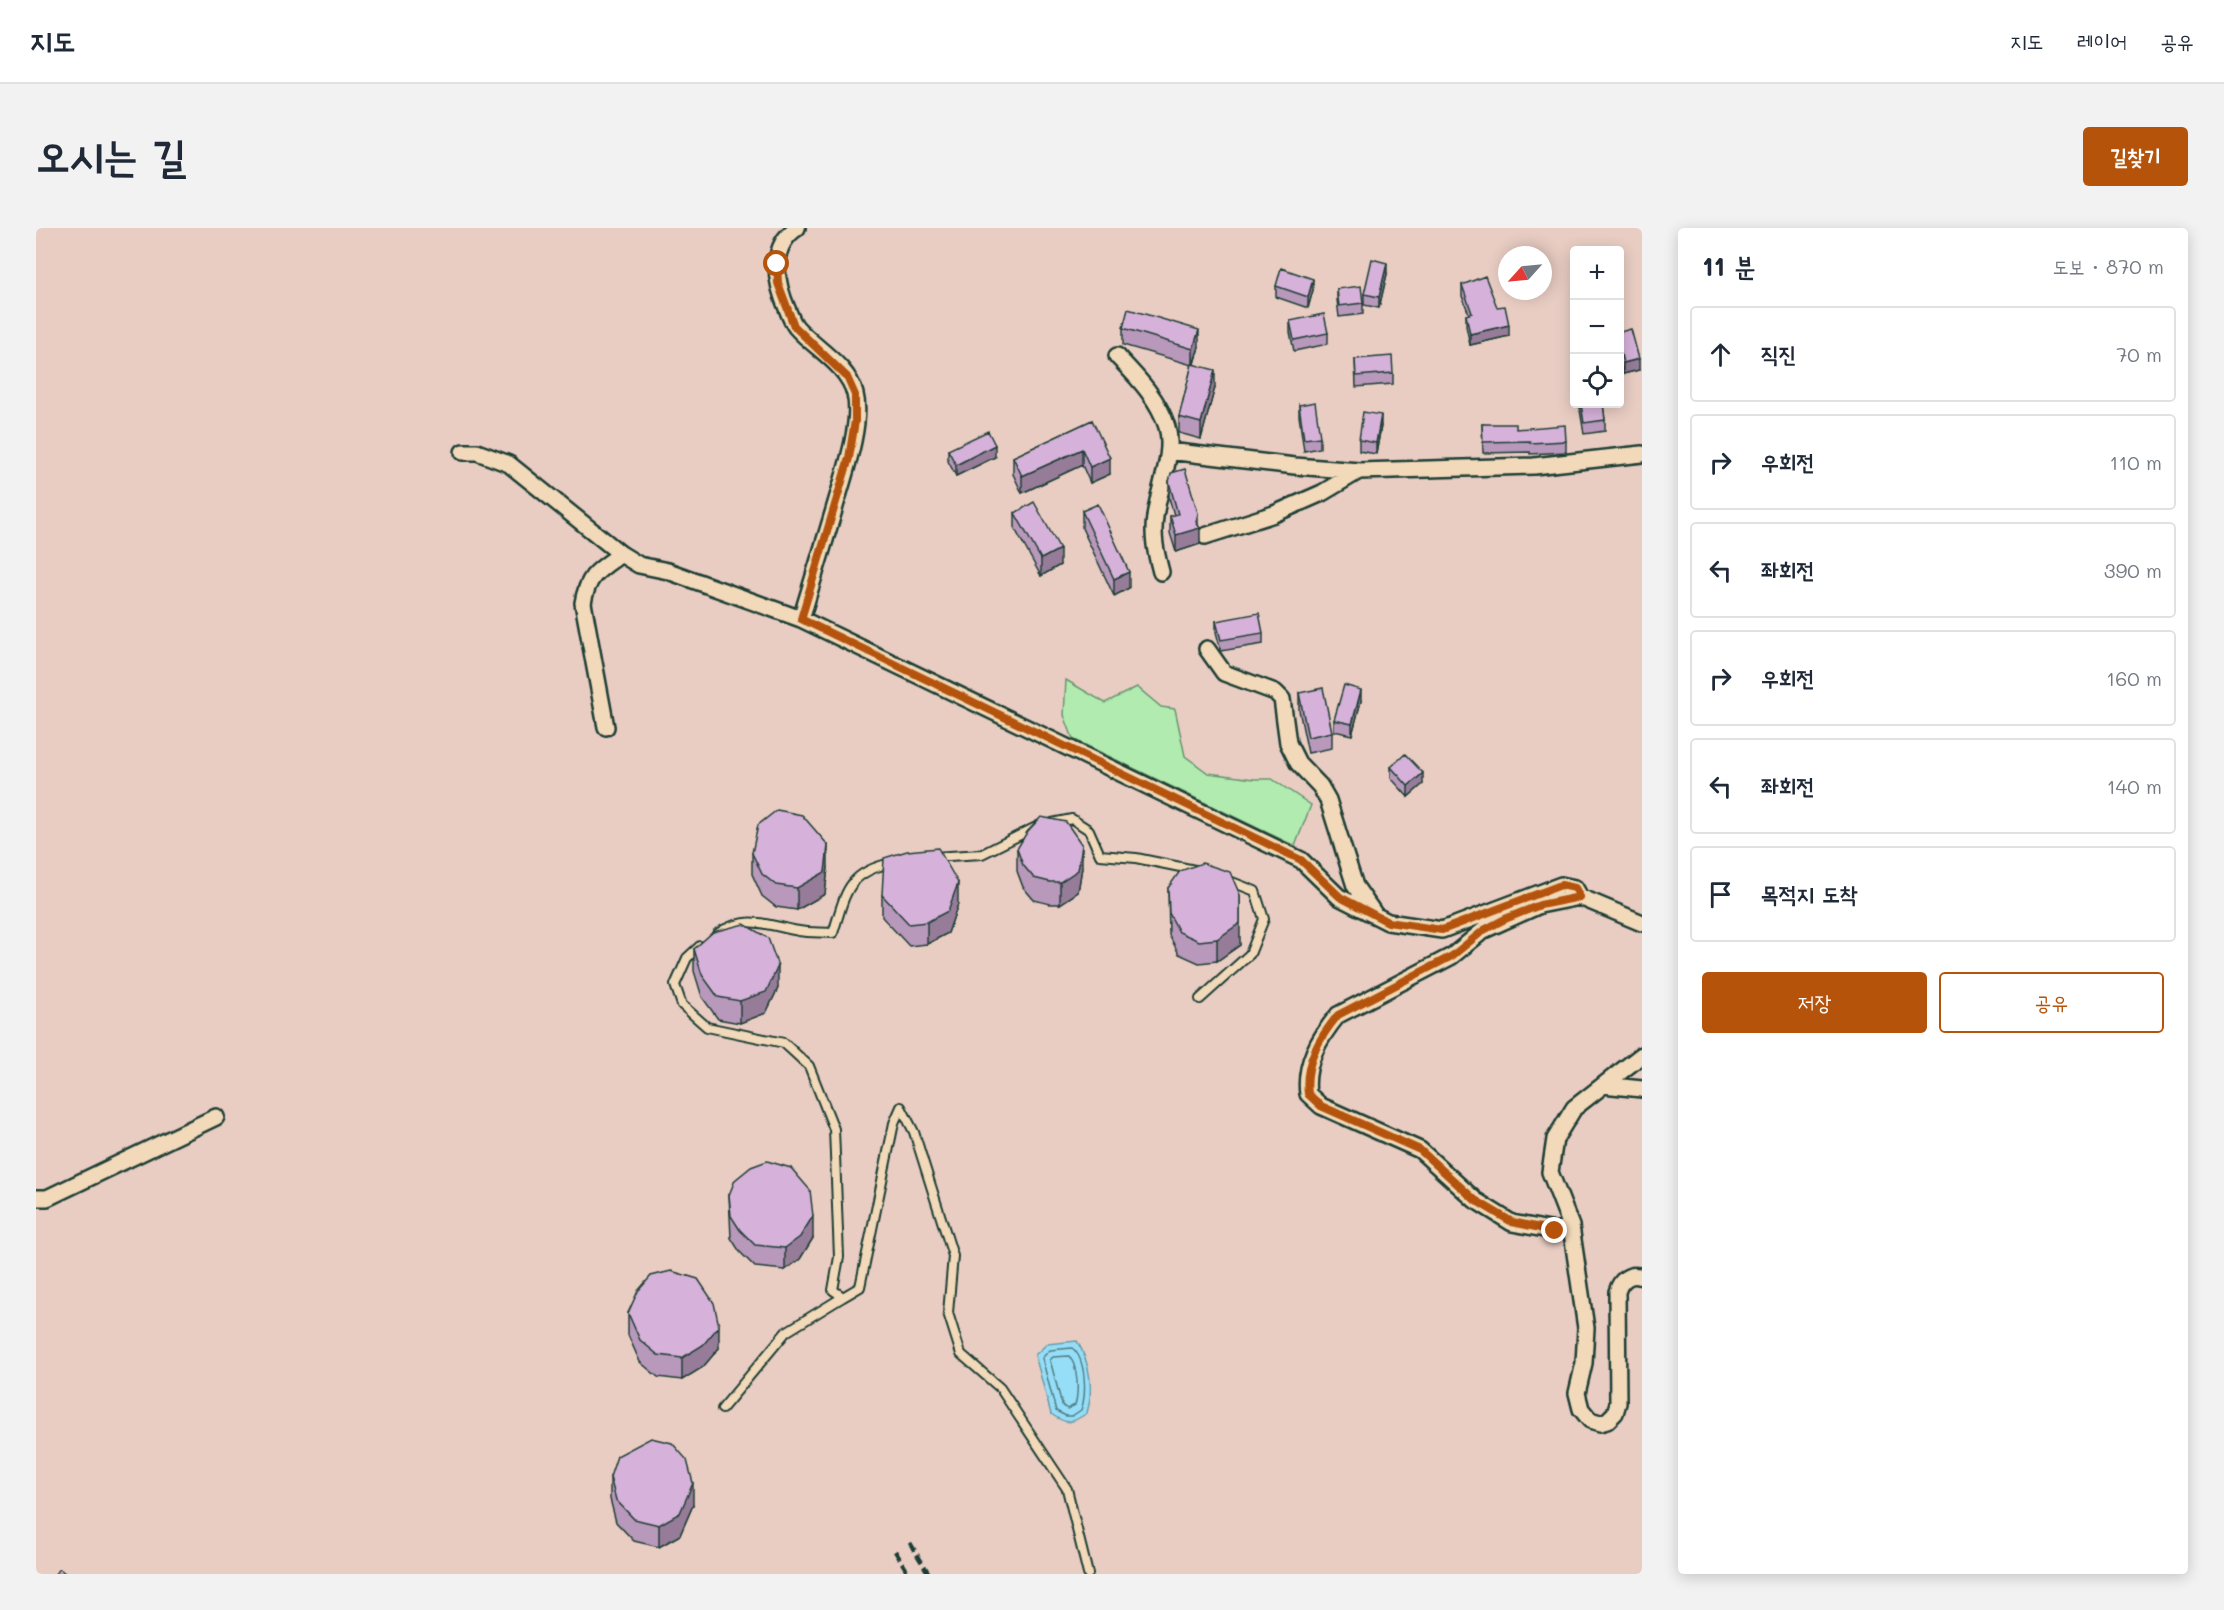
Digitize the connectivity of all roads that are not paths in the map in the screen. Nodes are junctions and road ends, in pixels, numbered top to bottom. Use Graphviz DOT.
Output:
graph roads {
  1 [pos="797,228"];
  2 [pos="1117,356"];
  3 [pos="1169,451"];
  4 [pos="464,452"];
  5 [pos="1642,454"];
  6 [pos="1359,471"];
  7 [pos="1205,536"];
  8 [pos="621,554"];
  9 [pos="1161,572"];
  10 [pos="801,619"];
  11 [pos="1207,649"];
  12 [pos="606,727"];
  13 [pos="928,858"];
  14 [pos="897,861"];
  15 [pos="1208,873"];
  16 [pos="1217,877"];
  17 [pos="1580,897"];
  18 [pos="1376,915"];
  19 [pos="1642,923"];
  20 [pos="1200,999"];
  21 [pos="1642,1055"];
  22 [pos="1603,1085"];
  23 [pos="1642,1089"];
  24 [pos="216,1117"];
  25 [pos="36,1198"];
  26 [pos="1571,1226"];
  27 [pos="1642,1277"];
  28 [pos="843,1297"];
  29 [pos="722,1409"];
  30 [pos="1088,1574"];
  1 -- 10 [label="street"];
  2 -- 3 [label="street"];
  3 -- 6 [label="street"];
  3 -- 9 [label="street"];
  4 -- 8 [label="street"];
  5 -- 6 [label="street"];
  6 -- 7 [label="street"];
  8 -- 10 [label="street"];
  8 -- 12 [label="street"];
  10 -- 18 [label="street"];
  11 -- 18 [label="street"];
  13 -- 15 [label="lane"];
  14 -- 28 [label="lane"];
  16 -- 20 [label="lane"];
  17 -- 18 [label="street"];
  17 -- 19 [label="street"];
  17 -- 26 [label="street"];
  21 -- 22 [label="street"];
  22 -- 23 [label="street"];
  22 -- 26 [label="street"];
  24 -- 25 [label="street"];
  26 -- 27 [label="street"];
  28 -- 29 [label="lane"];
  28 -- 30 [label="lane"];
}
